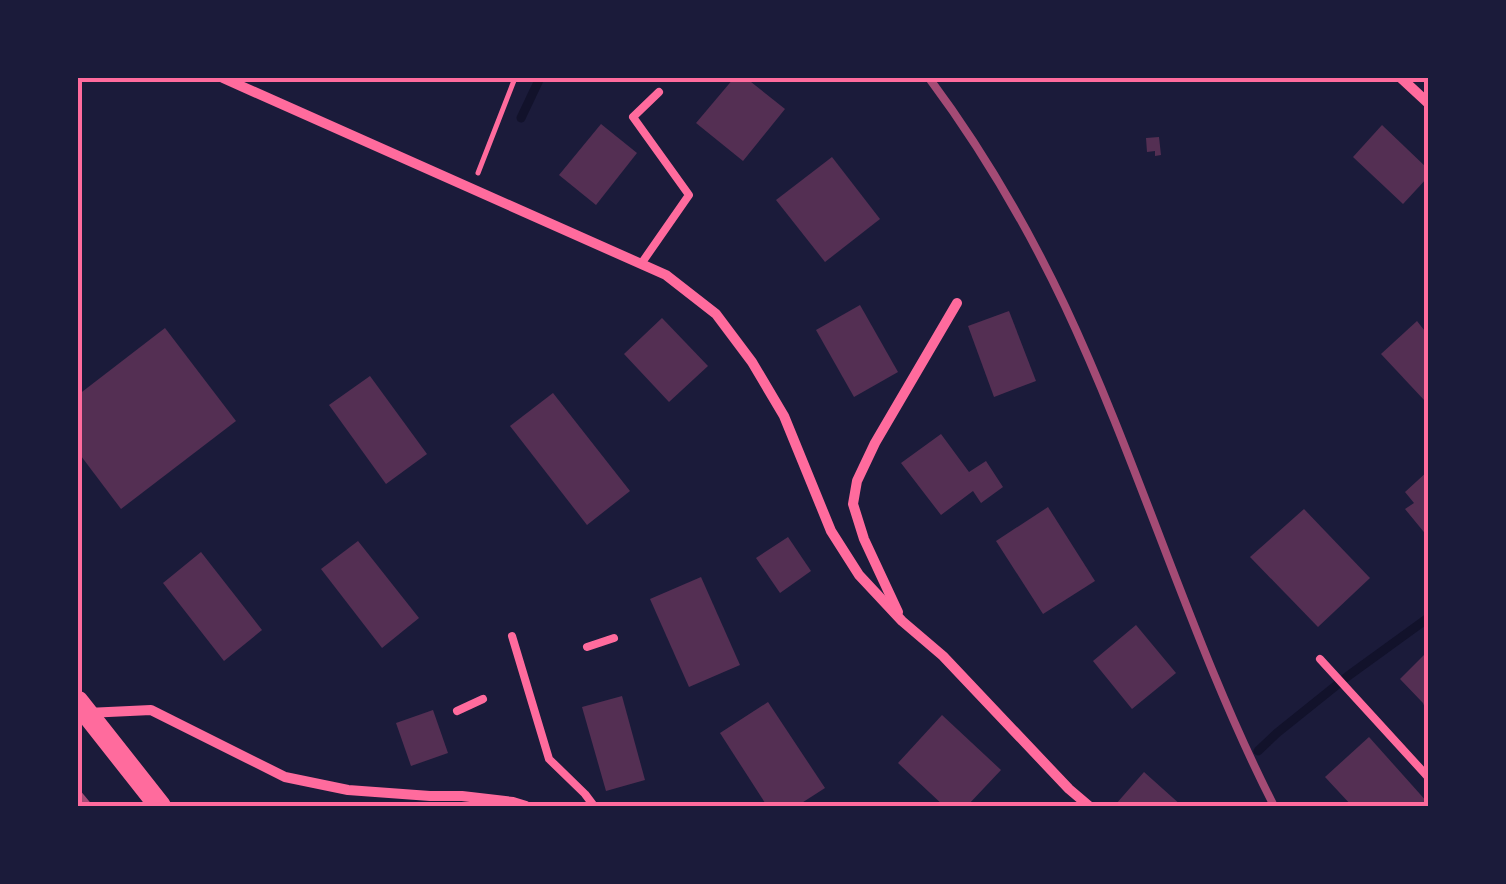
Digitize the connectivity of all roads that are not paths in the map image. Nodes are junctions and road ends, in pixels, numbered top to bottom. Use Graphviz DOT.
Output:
graph roads {
  1 [pos="223,78"];
  2 [pos="1400,78"];
  3 [pos="659,92"];
  4 [pos="1428,103"];
  5 [pos="641,264"];
  6 [pos="956,304"];
  7 [pos="902,621"];
  8 [pos="512,636"];
  9 [pos="614,638"];
  10 [pos="587,647"];
  11 [pos="1320,658"];
  12 [pos="483,698"];
  13 [pos="82,708"];
  14 [pos="458,711"];
  15 [pos="1428,777"];
  16 [pos="432,801"];
  17 [pos="160,806"];
  18 [pos="526,806"];
  19 [pos="594,806"];
  20 [pos="1089,806"];
  1 -- 5 [label="street"];
  2 -- 4 [label="street"];
  3 -- 5 [label="lane"];
  5 -- 7 [label="street"];
  6 -- 7 [label="street"];
  7 -- 20 [label="street"];
  8 -- 19 [label="lane"];
  9 -- 10 [label="lane"];
  11 -- 15 [label="lane"];
  12 -- 14 [label="lane"];
  13 -- 16 [label="street"];
  13 -- 17 [label="main road"];
  16 -- 18 [label="street"];
}
